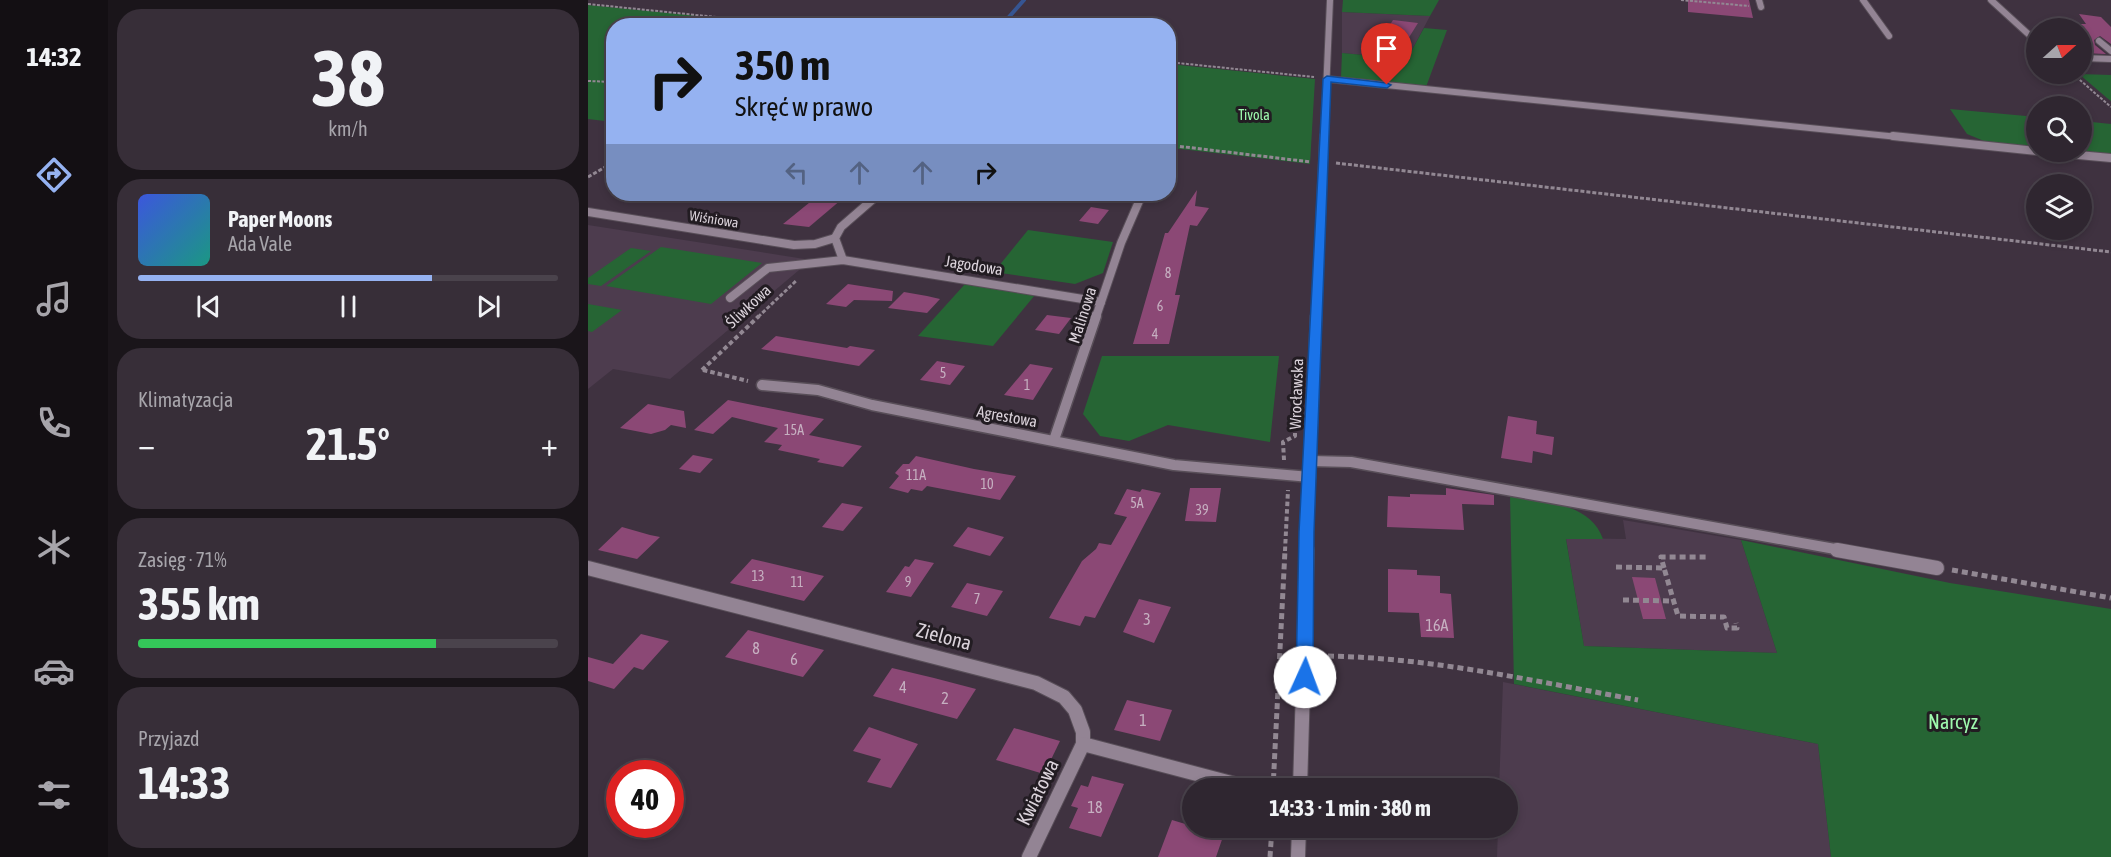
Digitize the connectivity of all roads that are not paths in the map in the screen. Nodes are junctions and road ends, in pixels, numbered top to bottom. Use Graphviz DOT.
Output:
graph roads {
  1 [pos="1330,0"];
  2 [pos="1863,0"];
  3 [pos="1991,0"];
  4 [pos="2026,33"];
  5 [pos="1889,36"];
  6 [pos="2099,41"];
  7 [pos="2111,51"];
  8 [pos="2092,58"];
  9 [pos="2111,59"];
  10 [pos="1327,79"];
  11 [pos="2026,150"];
  12 [pos="2092,156"];
  13 [pos="2111,158"];
  14 [pos="871,201"];
  15 [pos="1140,201"];
  16 [pos="588,212"];
  17 [pos="835,238"];
  18 [pos="843,260"];
  19 [pos="730,298"];
  20 [pos="1101,302"];
  21 [pos="762,385"];
  22 [pos="1054,440"];
  23 [pos="1311,461"];
  24 [pos="1310,477"];
  25 [pos="588,568"];
  26 [pos="1937,568"];
  27 [pos="1083,744"];
  28 [pos="1212,778"];
  29 [pos="1300,778"];
  30 [pos="1299,838"];
  31 [pos="1029,857"];
  32 [pos="1298,857"];
  1 -- 10 [label="street, Wrocławska"];
  2 -- 5 [label="street"];
  3 -- 4 [label="street"];
  6 -- 7 [label="street"];
  8 -- 9 [label="street"];
  10 -- 11 [label="street"];
  10 -- 23 [label="street, Wrocławska"];
  12 -- 13 [label="street"];
  14 -- 17 [label="street"];
  15 -- 20 [label="street, Malinowa"];
  16 -- 17 [label="street, Wiśniowa"];
  17 -- 18 [label="street"];
  18 -- 19 [label="street, Jagodowa"];
  18 -- 20 [label="street, Jagodowa"];
  20 -- 22 [label="street, Malinowa"];
  21 -- 22 [label="street, Agrestowa"];
  22 -- 24 [label="street, Agrestowa"];
  23 -- 24 [label="street, Wrocławska"];
  23 -- 26 [label="street"];
  24 -- 29 [label="street, Wrocławska"];
  25 -- 27 [label="street, Zielona"];
  27 -- 28 [label="street"];
  27 -- 31 [label="street, Kwiatowa"];
  30 -- 32 [label="street"];
}
